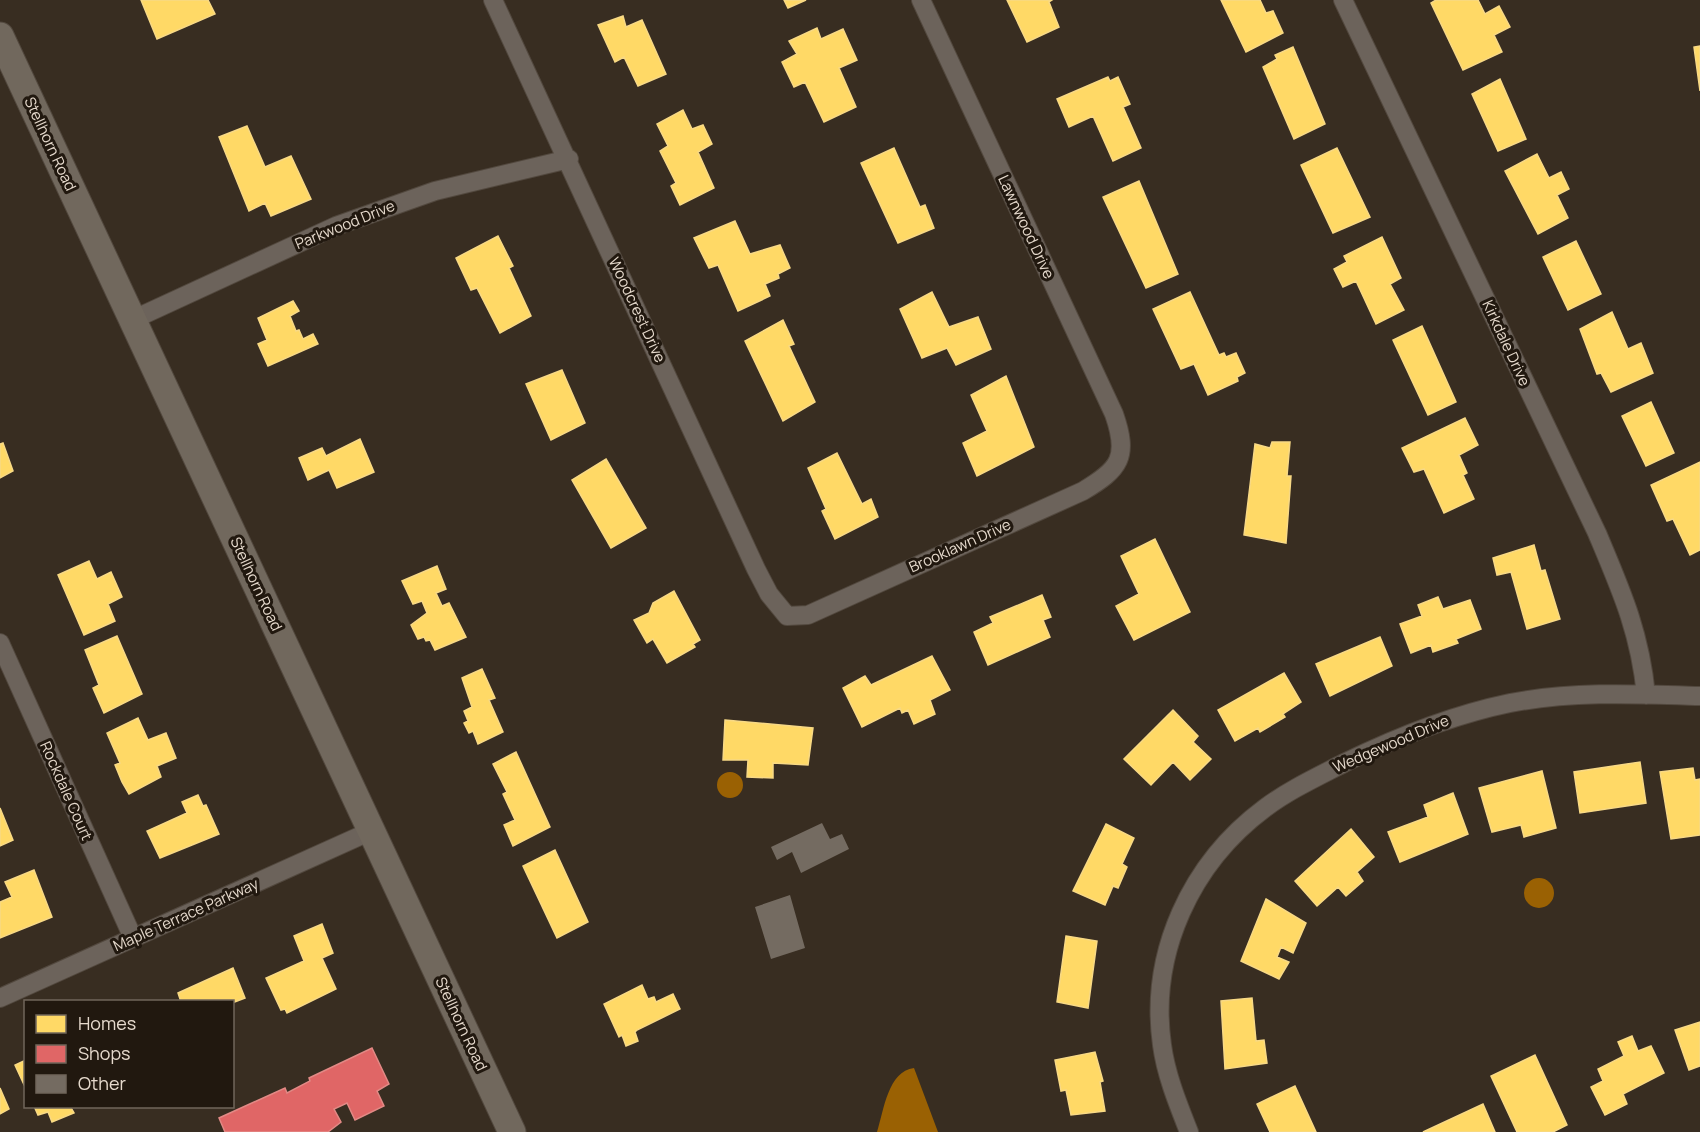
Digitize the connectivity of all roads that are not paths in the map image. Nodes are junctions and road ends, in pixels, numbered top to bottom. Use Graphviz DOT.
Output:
graph roads {
  1 [pos="493,0"];
  2 [pos="921,0"];
  3 [pos="1343,0"];
  4 [pos="0,36"];
  5 [pos="569,159"];
  6 [pos="132,320"];
  7 [pos="1120,456"];
  8 [pos="787,616"];
  9 [pos="0,643"];
  10 [pos="1646,695"];
  11 [pos="1700,696"];
  12 [pos="371,831"];
  13 [pos="133,938"];
  14 [pos="0,998"];
  15 [pos="512,1132"];
  16 [pos="1189,1132"];
  1 -- 5 [label="street, Woodcrest Drive"];
  2 -- 7 [label="street, Lawnwood Drive"];
  3 -- 10 [label="street, Kirkdale Drive"];
  4 -- 6 [label="main road, Stellhorn Road"];
  5 -- 6 [label="street, Parkwood Drive"];
  5 -- 8 [label="street, Woodcrest Drive"];
  6 -- 12 [label="main road, Stellhorn Road"];
  7 -- 8 [label="street, Brooklawn Drive"];
  9 -- 13 [label="street, Rockdale Court"];
  10 -- 11 [label="street, Wedgewood Drive"];
  10 -- 16 [label="street, Wedgewood Drive"];
  12 -- 13 [label="street, Maple Terrace Parkway"];
  12 -- 15 [label="main road, Stellhorn Road"];
  13 -- 14 [label="street, Maple Terrace Parkway"];
}
